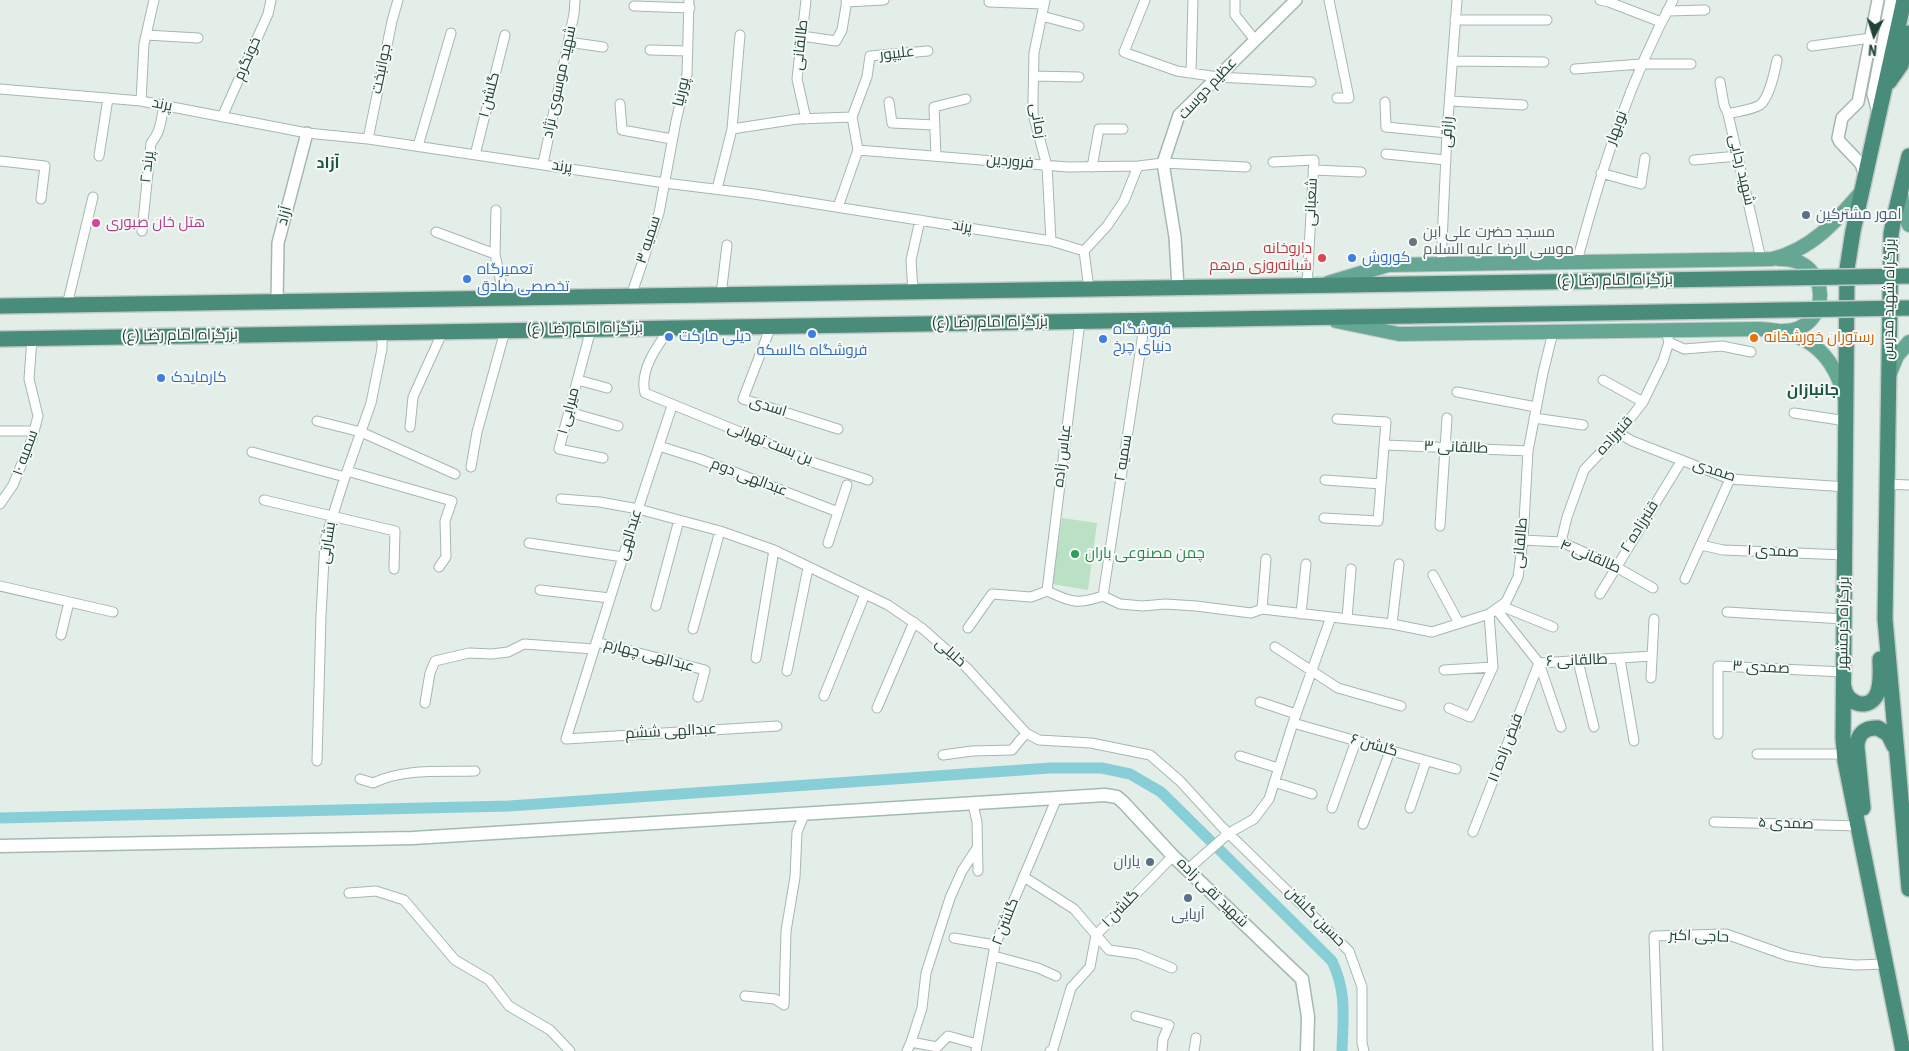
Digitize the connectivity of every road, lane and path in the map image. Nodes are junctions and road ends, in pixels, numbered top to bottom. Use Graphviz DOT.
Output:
graph roads {
  1 [pos="154,0"];
  2 [pos="271,0"];
  3 [pos="398,0"];
  4 [pos="575,0"];
  5 [pos="806,0"];
  6 [pos="884,0"];
  7 [pos="1144,0"];
  8 [pos="1193,0"];
  9 [pos="1235,0"];
  10 [pos="1329,0"];
  11 [pos="1457,0"];
  12 [pos="1600,0"];
  13 [pos="1673,0"];
  14 [pos="1878,0"];
  15 [pos="1891,0"];
  16 [pos="1904,0"];
  17 [pos="847,1"];
  18 [pos="1293,1"];
  19 [pos="989,2"];
  20 [pos="1045,2"];
  21 [pos="690,4"];
  22 [pos="634,6"];
  23 [pos="1705,10"];
  24 [pos="1667,11"];
  25 [pos="1042,16"];
  26 [pos="1456,20"];
  27 [pos="1547,20"];
  28 [pos="1661,22"];
  29 [pos="1079,26"];
  30 [pos="451,33"];
  31 [pos="1909,34"];
  32 [pos="146,35"];
  33 [pos="504,35"];
  34 [pos="740,35"];
  35 [pos="802,36"];
  36 [pos="198,38"];
  37 [pos="1871,38"];
  38 [pos="1256,40"];
  39 [pos="568,42"];
  40 [pos="1812,46"];
  41 [pos="603,47"];
  42 [pos="650,50"];
  43 [pos="688,51"];
  44 [pos="928,51"];
  45 [pos="1777,60"];
  46 [pos="1452,61"];
  47 [pos="1544,62"];
  48 [pos="1641,64"];
  49 [pos="1691,64"];
  50 [pos="1575,69"];
  51 [pos="1191,73"];
  52 [pos="1034,76"];
  53 [pos="1218,76"];
  54 [pos="1079,77"];
  55 [pos="1311,82"];
  56 [pos="1720,82"];
  57 [pos="1885,88"];
  58 [pos="0,89"];
  59 [pos="108,98"];
  60 [pos="1337,98"];
  61 [pos="966,99"];
  62 [pos="141,101"];
  63 [pos="1450,101"];
  64 [pos="889,102"];
  65 [pos="1385,102"];
  66 [pos="620,104"];
  67 [pos="164,105"];
  68 [pos="1523,105"];
  69 [pos="1728,114"];
  70 [pos="222,117"];
  71 [pos="852,117"];
  72 [pos="1879,117"];
  73 [pos="806,119"];
  74 [pos="935,125"];
  75 [pos="732,129"];
  76 [pos="1123,130"];
  77 [pos="1447,132"];
  78 [pos="307,133"];
  79 [pos="368,139"];
  80 [pos="672,140"];
  81 [pos="418,146"];
  82 [pos="858,150"];
  83 [pos="1386,154"];
  84 [pos="475,155"];
  85 [pos="99,156"];
  86 [pos="936,156"];
  87 [pos="1738,156"];
  88 [pos="1909,156"];
  89 [pos="1645,158"];
  90 [pos="1446,160"];
  91 [pos="1694,160"];
  92 [pos="0,161"];
  93 [pos="1273,162"];
  94 [pos="1163,163"];
  95 [pos="542,164"];
  96 [pos="1047,166"];
  97 [pos="1138,166"];
  98 [pos="1092,167"];
  99 [pos="1246,167"];
  100 [pos="1313,170"];
  101 [pos="1361,172"];
  102 [pos="1601,173"];
  103 [pos="1904,178"];
  104 [pos="665,183"];
  105 [pos="1863,185"];
  106 [pos="717,189"];
  107 [pos="93,197"];
  108 [pos="41,199"];
  109 [pos="838,207"];
  110 [pos="496,210"];
  111 [pos="920,220"];
  112 [pos="1909,224"];
  113 [pos="142,231"];
  114 [pos="436,232"];
  115 [pos="1051,242"];
  116 [pos="727,245"];
  117 [pos="1084,251"];
  118 [pos="495,254"];
  119 [pos="1765,259"];
  120 [pos="1578,262"];
  121 [pos="1441,264"];
  122 [pos="1909,276"];
  123 [pos="1314,285"];
  124 [pos="1178,288"];
  125 [pos="1089,289"];
  126 [pos="913,292"];
  127 [pos="721,295"];
  128 [pos="631,296"];
  129 [pos="504,298"];
  130 [pos="277,302"];
  131 [pos="0,306"];
  132 [pos="67,306"];
  133 [pos="1909,308"];
  134 [pos="1321,317"];
  135 [pos="1145,320"];
  136 [pos="1080,321"];
  137 [pos="771,326"];
  138 [pos="648,328"];
  139 [pos="671,328"];
  140 [pos="591,329"];
  141 [pos="505,330"];
  142 [pos="1777,331"];
  143 [pos="382,332"];
  144 [pos="443,332"];
  145 [pos="1553,332"];
  146 [pos="1667,337"];
  147 [pos="32,338"];
  148 [pos="0,339"];
  149 [pos="1909,343"];
  150 [pos="656,349"];
  151 [pos="1751,352"];
  152 [pos="578,380"];
  153 [pos="1602,380"];
  154 [pos="1888,384"];
  155 [pos="607,388"];
  156 [pos="1457,392"];
  157 [pos="1643,402"];
  158 [pos="672,406"];
  159 [pos="1536,407"];
  160 [pos="569,412"];
  161 [pos="1794,413"];
  162 [pos="1846,413"];
  163 [pos="1447,418"];
  164 [pos="1534,418"];
  165 [pos="1337,419"];
  166 [pos="317,421"];
  167 [pos="1583,425"];
  168 [pos="618,426"];
  169 [pos="410,427"];
  170 [pos="838,429"];
  171 [pos="0,431"];
  172 [pos="34,431"];
  173 [pos="361,432"];
  174 [pos="1619,433"];
  175 [pos="1385,445"];
  176 [pos="659,446"];
  177 [pos="1446,448"];
  178 [pos="1528,451"];
  179 [pos="252,452"];
  180 [pos="603,458"];
  181 [pos="1682,460"];
  182 [pos="471,468"];
  183 [pos="346,474"];
  184 [pos="455,474"];
  185 [pos="1730,479"];
  186 [pos="868,480"];
  187 [pos="1325,480"];
  188 [pos="1381,484"];
  189 [pos="1886,484"];
  190 [pos="847,485"];
  191 [pos="1909,485"];
  192 [pos="1846,487"];
  193 [pos="560,499"];
  194 [pos="264,500"];
  195 [pos="0,504"];
  196 [pos="638,508"];
  197 [pos="838,512"];
  198 [pos="332,516"];
  199 [pos="1324,518"];
  200 [pos="679,520"];
  201 [pos="1440,526"];
  202 [pos="720,531"];
  203 [pos="1523,540"];
  204 [pos="1561,542"];
  205 [pos="530,543"];
  206 [pos="828,543"];
  207 [pos="1701,545"];
  208 [pos="774,550"];
  209 [pos="1845,555"];
  210 [pos="623,557"];
  211 [pos="1266,560"];
  212 [pos="1306,564"];
  213 [pos="1399,564"];
  214 [pos="1616,566"];
  215 [pos="439,567"];
  216 [pos="808,568"];
  217 [pos="394,569"];
  218 [pos="1351,569"];
  219 [pos="1885,574"];
  220 [pos="1433,575"];
  221 [pos="1685,579"];
  222 [pos="0,586"];
  223 [pos="1654,588"];
  224 [pos="540,590"];
  225 [pos="1047,591"];
  226 [pos="864,594"];
  227 [pos="1600,594"];
  228 [pos="1103,596"];
  229 [pos="610,598"];
  230 [pos="69,602"];
  231 [pos="656,606"];
  232 [pos="1262,609"];
  233 [pos="1495,610"];
  234 [pos="113,612"];
  235 [pos="1727,612"];
  236 [pos="1301,614"];
  237 [pos="1331,617"];
  238 [pos="1347,619"];
  239 [pos="1654,619"];
  240 [pos="1844,619"];
  241 [pos="914,622"];
  242 [pos="1459,623"];
  243 [pos="1392,624"];
  244 [pos="1553,627"];
  245 [pos="968,628"];
  246 [pos="693,629"];
  247 [pos="60,635"];
  248 [pos="595,646"];
  249 [pos="1275,647"];
  250 [pos="1652,656"];
  251 [pos="756,658"];
  252 [pos="1620,659"];
  253 [pos="1578,661"];
  254 [pos="1540,663"];
  255 [pos="1493,667"];
  256 [pos="1311,670"];
  257 [pos="1444,670"];
  258 [pos="787,672"];
  259 [pos="1651,678"];
  260 [pos="1844,678"];
  261 [pos="824,696"];
  262 [pos="698,697"];
  263 [pos="1260,702"];
  264 [pos="425,703"];
  265 [pos="1401,706"];
  266 [pos="877,708"];
  267 [pos="1449,708"];
  268 [pos="1294,718"];
  269 [pos="777,726"];
  270 [pos="1560,727"];
  271 [pos="1594,727"];
  272 [pos="1026,733"];
  273 [pos="1718,734"];
  274 [pos="566,739"];
  275 [pos="1356,741"];
  276 [pos="1634,741"];
  277 [pos="1390,751"];
  278 [pos="1757,754"];
  279 [pos="1844,754"];
  280 [pos="1897,754"];
  281 [pos="943,755"];
  282 [pos="1240,756"];
  283 [pos="316,761"];
  284 [pos="1426,761"];
  285 [pos="1278,768"];
  286 [pos="1456,769"];
  287 [pos="476,771"];
  288 [pos="360,779"];
  289 [pos="1274,782"];
  290 [pos="1312,794"];
  291 [pos="1056,800"];
  292 [pos="973,804"];
  293 [pos="1332,808"];
  294 [pos="1410,808"];
  295 [pos="804,815"];
  296 [pos="1714,822"];
  297 [pos="1363,824"];
  298 [pos="1858,826"];
  299 [pos="1473,832"];
  300 [pos="1229,833"];
  301 [pos="0,846"];
  302 [pos="977,848"];
  303 [pos="1173,856"];
  304 [pos="1188,869"];
  305 [pos="978,871"];
  306 [pos="1024,877"];
  307 [pos="1909,883"];
  308 [pos="1909,889"];
  309 [pos="349,892"];
  310 [pos="1874,905"];
  311 [pos="1096,935"];
  312 [pos="954,938"];
  313 [pos="996,945"];
  314 [pos="994,956"];
  315 [pos="1885,964"];
  316 [pos="1172,968"];
  317 [pos="1056,976"];
  318 [pos="745,996"];
  319 [pos="1136,1016"];
  320 [pos="1196,1038"];
  321 [pos="909,1047"];
  322 [pos="977,1047"];
  323 [pos="1053,1050"];
  324 [pos="570,1051"];
  325 [pos="1162,1051"];
  326 [pos="1194,1051"];
  327 [pos="1307,1051"];
  328 [pos="1364,1051"];
  329 [pos="1658,1051"];
  330 [pos="1903,1051"];
  1 -- 32 [label="street"];
  2 -- 70 [label="street, خونگرم"];
  3 -- 79 [label="street, جوانبخت"];
  4 -- 39 [label="street, شهید موسوی نژاد"];
  5 -- 35 [label="street, طالقانی"];
  6 -- 17 [label="street"];
  7 -- 51 [label="street"];
  8 -- 51 [label="street"];
  9 -- 38 [label="street"];
  10 -- 60 [label="street"];
  11 -- 26 [label="street, رازقی"];
  12 -- 28 [label="street"];
  13 -- 24 [label="street, نوبهار"];
  14 -- 37 [label="street"];
  15 -- 72 [label="street"];
  16 -- 57 [label="highway"];
  17 -- 35 [label="street"];
  18 -- 38 [label="street, عظیم دوست"];
  19 -- 20 [label="street"];
  20 -- 25 [label="street, زمانی"];
  21 -- 22 [label="street"];
  21 -- 43 [label="street, پورنیا"];
  23 -- 24 [label="street"];
  24 -- 28 [label="street, نوبهار"];
  25 -- 29 [label="street"];
  25 -- 52 [label="street, زمانی"];
  26 -- 27 [label="street"];
  26 -- 46 [label="street, رازقی"];
  28 -- 48 [label="street, نوبهار"];
  30 -- 81 [label="street"];
  31 -- 57 [label="highway"];
  32 -- 36 [label="street"];
  32 -- 62 [label="street"];
  33 -- 84 [label="street, گلشن ۱"];
  34 -- 75 [label="street"];
  35 -- 73 [label="street, طالقانی"];
  37 -- 40 [label="street"];
  37 -- 105 [label="street"];
  38 -- 53 [label="street, عظیم دوست"];
  39 -- 41 [label="street"];
  39 -- 95 [label="street, شهید موسوی نژاد"];
  42 -- 43 [label="street"];
  43 -- 80 [label="street, پورنیا"];
  44 -- 71 [label="street, علیپور"];
  45 -- 69 [label="street"];
  46 -- 47 [label="street"];
  46 -- 63 [label="street, رازقی"];
  48 -- 49 [label="street"];
  48 -- 50 [label="street"];
  48 -- 102 [label="street, نوبهار"];
  51 -- 53 [label="street"];
  52 -- 54 [label="street"];
  52 -- 96 [label="street, زمانی"];
  53 -- 55 [label="street"];
  53 -- 94 [label="street, عظیم دوست"];
  56 -- 69 [label="street, شهید رجایی"];
  57 -- 72 [label="highway"];
  58 -- 59 [label="street, پرند"];
  59 -- 62 [label="street, پرند"];
  59 -- 85 [label="street"];
  61 -- 74 [label="street"];
  62 -- 67 [label="street, پرند"];
  63 -- 68 [label="street"];
  63 -- 77 [label="street, رازقی"];
  64 -- 74 [label="street"];
  65 -- 77 [label="street"];
  66 -- 80 [label="street"];
  67 -- 70 [label="street, پرند"];
  67 -- 113 [label="street, پرند ۲"];
  69 -- 87 [label="street, شهید رجایی"];
  70 -- 78 [label="street, پرند"];
  71 -- 73 [label="street"];
  71 -- 82 [label="street"];
  72 -- 105 [label="highway"];
  73 -- 75 [label="street"];
  74 -- 86 [label="street"];
  75 -- 106 [label="street"];
  76 -- 98 [label="street"];
  77 -- 90 [label="street, رازقی"];
  78 -- 79 [label="street, پرند"];
  78 -- 130 [label="street, آزاد"];
  79 -- 81 [label="street, پرند"];
  80 -- 104 [label="street, پورنیا"];
  81 -- 84 [label="street, پرند"];
  82 -- 86 [label="street, فروردین"];
  82 -- 109 [label="street"];
  83 -- 90 [label="street"];
  84 -- 95 [label="street, پرند"];
  86 -- 96 [label="street, فروردین"];
  87 -- 91 [label="street"];
  87 -- 119 [label="street, شهید رجایی"];
  88 -- 103 [label="highway, بزرگراه شهید مدرس"];
  89 -- 102 [label="street"];
  90 -- 121 [label="street, رازقی"];
  92 -- 108 [label="street"];
  93 -- 100 [label="street, شعبانی"];
  94 -- 97 [label="street, فروردین"];
  94 -- 99 [label="street, فروردین"];
  94 -- 124 [label="street, عظیم دوست"];
  95 -- 104 [label="street, پرند"];
  96 -- 98 [label="street, فروردین"];
  96 -- 115 [label="street, زمانی"];
  97 -- 98 [label="street, فروردین"];
  97 -- 117 [label="street"];
  100 -- 101 [label="street"];
  100 -- 123 [label="street, شعبانی"];
  102 -- 120 [label="street, نوبهار"];
  103 -- 112 [label="main road"];
  103 -- 154 [label="highway, بزرگراه شهید مدرس"];
  104 -- 106 [label="street, پرند"];
  104 -- 128 [label="street, سمیه ۳"];
  105 -- 119 [label="main road, بزرگراه امام رضا (ع)"];
  105 -- 162 [label="highway, بزرگراه خرمشهر"];
  106 -- 109 [label="street, پرند"];
  107 -- 132 [label="street"];
  109 -- 111 [label="street, پرند"];
  110 -- 118 [label="street"];
  111 -- 115 [label="street, پرند"];
  111 -- 126 [label="street"];
  114 -- 118 [label="street"];
  115 -- 117 [label="street, پرند"];
  116 -- 127 [label="street"];
  117 -- 125 [label="street"];
  118 -- 129 [label="street"];
  119 -- 120 [label="main road, بزرگراه امام رضا (ع)"];
  119 -- 142 [label="main road"];
  120 -- 121 [label="main road, بزرگراه امام رضا (ع)"];
  121 -- 123 [label="main road, بزرگراه امام رضا (ع)"];
  122 -- 123 [label="highway, بزرگراه امام رضا (ع), bridge"];
  123 -- 124 [label="highway, بزرگراه امام رضا (ع)"];
  124 -- 125 [label="highway, بزرگراه امام رضا (ع)"];
  125 -- 126 [label="highway, بزرگراه امام رضا (ع)"];
  126 -- 127 [label="highway, بزرگراه امام رضا (ع)"];
  127 -- 128 [label="highway, بزرگراه امام رضا (ع)"];
  128 -- 129 [label="highway, بزرگراه امام رضا (ع)"];
  129 -- 130 [label="highway, بزرگراه امام رضا (ع)"];
  130 -- 132 [label="highway, بزرگراه امام رضا (ع)"];
  131 -- 132 [label="highway, بزرگراه امام رضا (ع)"];
  133 -- 134 [label="highway, بزرگراه امام رضا (ع), bridge"];
  134 -- 135 [label="highway, بزرگراه امام رضا (ع)"];
  134 -- 145 [label="main road, بزرگراه امام رضا (ع)"];
  135 -- 136 [label="highway, بزرگراه امام رضا (ع)"];
  135 -- 228 [label="street, سمیه ۲"];
  136 -- 137 [label="highway, بزرگراه امام رضا (ع)"];
  136 -- 225 [label="street, عباس زاده"];
  137 -- 139 [label="highway, بزرگراه امام رضا (ع)"];
  137 -- 170 [label="street, اسدی"];
  138 -- 139 [label="highway, بزرگراه امام رضا (ع)"];
  138 -- 140 [label="highway, بزرگراه امام رضا (ع)"];
  138 -- 150 [label="street"];
  139 -- 150 [label="street"];
  140 -- 141 [label="highway, بزرگراه امام رضا (ع)"];
  140 -- 152 [label="street, میرابی ۱"];
  141 -- 144 [label="highway, بزرگراه امام رضا (ع)"];
  141 -- 182 [label="street"];
  142 -- 146 [label="main road, بزرگراه امام رضا (ع)"];
  142 -- 162 [label="main road, بزرگراه امام رضا (ع)"];
  143 -- 144 [label="highway, بزرگراه امام رضا (ع)"];
  143 -- 147 [label="highway, بزرگراه امام رضا (ع)"];
  143 -- 173 [label="street, بشارتی"];
  144 -- 169 [label="street"];
  145 -- 146 [label="main road, بزرگراه امام رضا (ع)"];
  145 -- 159 [label="street, طالقانی"];
  146 -- 151 [label="street"];
  146 -- 157 [label="street, قنبرزاده"];
  147 -- 148 [label="highway, بزرگراه امام رضا (ع)"];
  147 -- 172 [label="street, سمیه ۱۰"];
  149 -- 154 [label="main road"];
  150 -- 158 [label="street"];
  152 -- 155 [label="street"];
  152 -- 160 [label="street, میرابی ۱"];
  153 -- 157 [label="street"];
  154 -- 189 [label="highway"];
  156 -- 159 [label="street"];
  157 -- 174 [label="street, قنبرزاده"];
  158 -- 176 [label="street, عبدالهی"];
  158 -- 186 [label="street, بن بست تهرانی"];
  159 -- 164 [label="street, طالقانی"];
  160 -- 168 [label="street"];
  160 -- 180 [label="street, میرابی ۱"];
  161 -- 162 [label="street"];
  162 -- 192 [label="highway, بزرگراه خرمشهر"];
  163 -- 177 [label="street"];
  164 -- 167 [label="street"];
  164 -- 178 [label="street, طالقانی"];
  165 -- 175 [label="street"];
  166 -- 173 [label="street"];
  171 -- 172 [label="street"];
  172 -- 195 [label="street, سمیه ۱۰"];
  173 -- 183 [label="street, بشارتی"];
  173 -- 184 [label="street"];
  174 -- 181 [label="street, صمدی"];
  174 -- 204 [label="street, قنبرزاده"];
  175 -- 177 [label="street, طالقانی ۳"];
  175 -- 188 [label="street"];
  176 -- 196 [label="street, عبدالهی"];
  176 -- 197 [label="street, عبدالهی دوم"];
  177 -- 178 [label="street, طالقانی ۳"];
  177 -- 201 [label="street"];
  178 -- 203 [label="street, طالقانی"];
  179 -- 183 [label="street"];
  181 -- 185 [label="street, صمدی"];
  181 -- 214 [label="street, قنبرزاده ۲"];
  183 -- 198 [label="street, بشارتی"];
  183 -- 215 [label="street"];
  185 -- 192 [label="street, صمدی"];
  185 -- 207 [label="street"];
  187 -- 188 [label="street"];
  188 -- 199 [label="street"];
  189 -- 191 [label="street"];
  189 -- 219 [label="highway"];
  190 -- 197 [label="street"];
  192 -- 209 [label="highway, بزرگراه خرمشهر"];
  193 -- 196 [label="street, خلیلی"];
  194 -- 198 [label="street"];
  196 -- 200 [label="street, خلیلی"];
  196 -- 210 [label="street, عبدالهی"];
  197 -- 206 [label="street"];
  198 -- 217 [label="street"];
  198 -- 283 [label="street, بشارتی"];
  200 -- 202 [label="street, خلیلی"];
  200 -- 231 [label="street"];
  202 -- 208 [label="street, خلیلی"];
  202 -- 246 [label="street"];
  203 -- 204 [label="street, طالقانی ۴"];
  203 -- 233 [label="street, طالقانی"];
  204 -- 214 [label="street, طالقانی ۴"];
  205 -- 210 [label="street"];
  207 -- 209 [label="street, صمدی ۱"];
  207 -- 221 [label="street"];
  208 -- 216 [label="street, خلیلی"];
  208 -- 251 [label="street"];
  209 -- 240 [label="highway, بزرگراه خرمشهر"];
  210 -- 229 [label="street, عبدالهی"];
  211 -- 232 [label="street"];
  212 -- 236 [label="street"];
  213 -- 243 [label="street"];
  214 -- 223 [label="street, طالقانی ۴"];
  214 -- 227 [label="street, قنبرزاده ۲"];
  216 -- 226 [label="street, خلیلی"];
  216 -- 258 [label="street"];
  218 -- 238 [label="street"];
  219 -- 260 [label="highway"];
  219 -- 280 [label="highway"];
  220 -- 242 [label="street"];
  222 -- 230 [label="street"];
  224 -- 229 [label="street"];
  225 -- 228 [label="street"];
  225 -- 245 [label="street"];
  226 -- 241 [label="street, خلیلی"];
  226 -- 261 [label="street"];
  228 -- 232 [label="street"];
  229 -- 248 [label="street, عبدالهی"];
  230 -- 234 [label="street"];
  230 -- 247 [label="street"];
  232 -- 236 [label="street"];
  233 -- 242 [label="street"];
  233 -- 244 [label="street"];
  233 -- 254 [label="street, طالقانی ۶"];
  233 -- 255 [label="street"];
  235 -- 240 [label="street"];
  236 -- 237 [label="street"];
  237 -- 238 [label="street"];
  237 -- 256 [label="street"];
  238 -- 243 [label="street"];
  239 -- 250 [label="street"];
  240 -- 260 [label="highway, بزرگراه خرمشهر"];
  241 -- 266 [label="street"];
  241 -- 272 [label="street, خلیلی"];
  242 -- 243 [label="street"];
  248 -- 262 [label="street, عبدالهی چهارم"];
  248 -- 264 [label="street"];
  248 -- 274 [label="street, عبدالهی"];
  249 -- 256 [label="street"];
  250 -- 252 [label="street, طالقانی ۶"];
  250 -- 259 [label="street"];
  252 -- 253 [label="street, طالقانی ۶"];
  252 -- 276 [label="street"];
  253 -- 254 [label="street, طالقانی ۶"];
  253 -- 271 [label="street"];
  254 -- 270 [label="street"];
  254 -- 299 [label="street, فیض زاده ۱۱"];
  255 -- 257 [label="street"];
  255 -- 267 [label="street"];
  256 -- 265 [label="street"];
  256 -- 268 [label="street"];
  260 -- 273 [label="street, صمدی ۳"];
  260 -- 279 [label="highway, بزرگراه خرمشهر"];
  263 -- 268 [label="street, گلشن ۶"];
  268 -- 275 [label="street, گلشن ۶"];
  268 -- 285 [label="street"];
  269 -- 274 [label="street, عبدالهی ششم"];
  272 -- 281 [label="street"];
  272 -- 300 [label="street, خلیلی"];
  275 -- 277 [label="street, گلشن ۶"];
  275 -- 293 [label="street"];
  277 -- 284 [label="street, گلشن ۶"];
  277 -- 297 [label="street"];
  278 -- 279 [label="street"];
  279 -- 298 [label="highway, بزرگراه خرمشهر"];
  280 -- 307 [label="highway"];
  280 -- 310 [label="highway"];
  282 -- 285 [label="street"];
  284 -- 286 [label="street, گلشن ۶"];
  284 -- 294 [label="street"];
  285 -- 289 [label="street"];
  287 -- 288 [label="street"];
  289 -- 290 [label="street"];
  289 -- 300 [label="street"];
  291 -- 292 [label="main road, شهید تقی زاده"];
  291 -- 303 [label="main road, شهید تقی زاده"];
  291 -- 306 [label="street, گلشن ۲"];
  292 -- 295 [label="main road, شهید تقی زاده"];
  292 -- 302 [label="street"];
  295 -- 301 [label="main road, شهید تقی زاده"];
  295 -- 318 [label="street"];
  296 -- 298 [label="street, صمدی ۵"];
  298 -- 310 [label="highway, بزرگراه خرمشهر"];
  300 -- 304 [label="street"];
  300 -- 328 [label="street, حسین گلشن"];
  302 -- 305 [label="street"];
  302 -- 321 [label="street"];
  303 -- 304 [label="main road, شهید تقی زاده"];
  303 -- 311 [label="street, گلشن ۱"];
  304 -- 327 [label="main road, شهید تقی زاده"];
  306 -- 311 [label="street"];
  306 -- 313 [label="street, گلشن ۲"];
  307 -- 308 [label="highway"];
  309 -- 324 [label="street"];
  310 -- 315 [label="highway, بزرگراه خرمشهر"];
  311 -- 316 [label="street"];
  311 -- 323 [label="street, گلشن ۱"];
  312 -- 313 [label="street"];
  313 -- 314 [label="street, گلشن ۲"];
  314 -- 317 [label="street"];
  314 -- 322 [label="street, گلشن ۲"];
  315 -- 329 [label="street, حاجی اکبر"];
  315 -- 330 [label="highway, بزرگراه خرمشهر"];
  319 -- 325 [label="street"];
  320 -- 326 [label="street"];
  321 -- 322 [label="street"];
}
